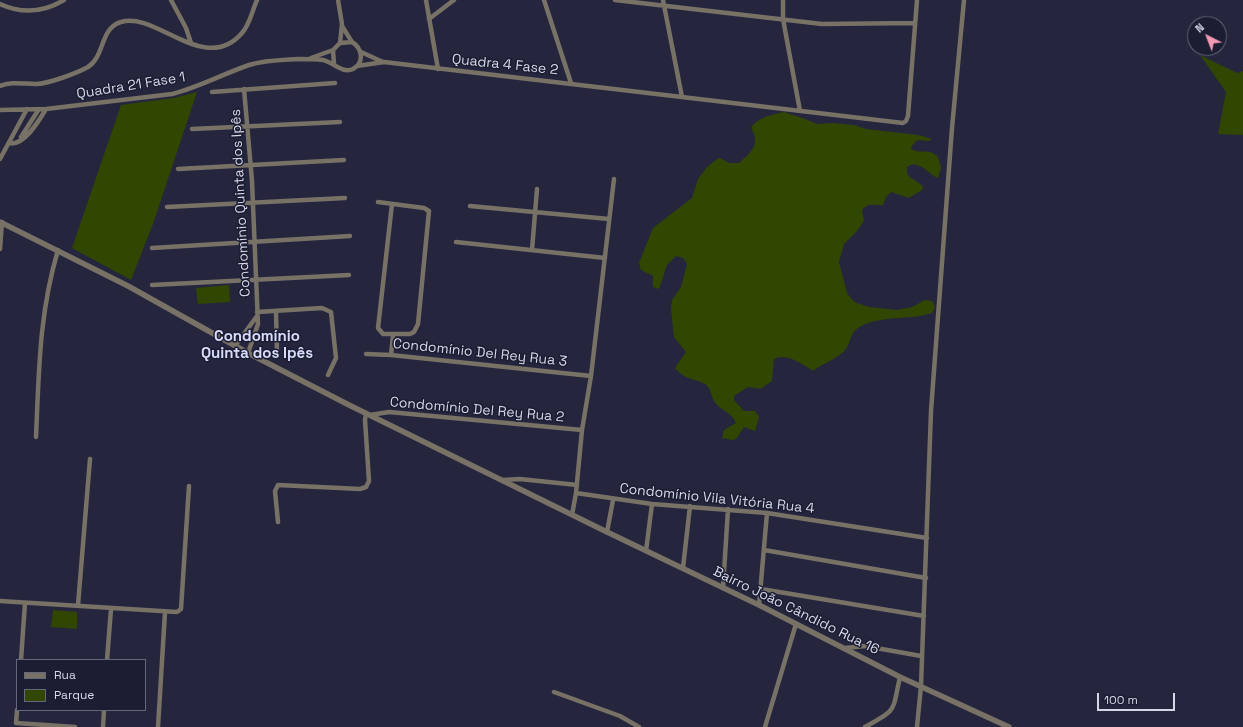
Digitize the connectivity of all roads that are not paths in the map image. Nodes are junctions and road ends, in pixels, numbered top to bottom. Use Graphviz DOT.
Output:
graph roads {
  1 [pos="64,0"];
  2 [pos="171,0"];
  3 [pos="257,0"];
  4 [pos="338,0"];
  5 [pos="426,0"];
  6 [pos="454,0"];
  7 [pos="544,0"];
  8 [pos="615,0"];
  9 [pos="663,0"];
  10 [pos="783,0"];
  11 [pos="917,0"];
  12 [pos="964,0"];
  13 [pos="0,4"];
  14 [pos="664,6"];
  15 [pos="429,19"];
  16 [pos="783,20"];
  17 [pos="915,23"];
  18 [pos="342,24"];
  19 [pos="352,42"];
  20 [pos="191,43"];
  21 [pos="340,43"];
  22 [pos="333,50"];
  23 [pos="361,52"];
  24 [pos="309,59"];
  25 [pos="384,62"];
  26 [pos="334,64"];
  27 [pos="357,66"];
  28 [pos="438,68"];
  29 [pos="335,83"];
  30 [pos="571,84"];
  31 [pos="0,86"];
  32 [pos="244,89"];
  33 [pos="212,92"];
  34 [pos="682,97"];
  35 [pos="27,109"];
  36 [pos="39,109"];
  37 [pos="46,109"];
  38 [pos="0,110"];
  39 [pos="800,111"];
  40 [pos="340,122"];
  41 [pos="249,127"];
  42 [pos="192,129"];
  43 [pos="19,140"];
  44 [pos="9,143"];
  45 [pos="0,159"];
  46 [pos="344,160"];
  47 [pos="251,165"];
  48 [pos="178,169"];
  49 [pos="614,179"];
  50 [pos="537,189"];
  51 [pos="345,198"];
  52 [pos="378,202"];
  53 [pos="253,203"];
  54 [pos="392,204"];
  55 [pos="470,206"];
  56 [pos="167,207"];
  57 [pos="536,212"];
  58 [pos="610,219"];
  59 [pos="1,222"];
  60 [pos="350,236"];
  61 [pos="255,242"];
  62 [pos="456,242"];
  63 [pos="152,248"];
  64 [pos="0,249"];
  65 [pos="58,250"];
  66 [pos="532,250"];
  67 [pos="605,258"];
  68 [pos="349,274"];
  69 [pos="257,280"];
  70 [pos="152,285"];
  71 [pos="276,312"];
  72 [pos="257,314"];
  73 [pos="393,335"];
  74 [pos="236,346"];
  75 [pos="248,353"];
  76 [pos="277,354"];
  77 [pos="366,354"];
  78 [pos="391,355"];
  79 [pos="328,375"];
  80 [pos="591,376"];
  81 [pos="368,414"];
  82 [pos="582,430"];
  83 [pos="36,438"];
  84 [pos="90,459"];
  85 [pos="502,480"];
  86 [pos="577,485"];
  87 [pos="189,486"];
  88 [pos="576,493"];
  89 [pos="613,500"];
  90 [pos="652,504"];
  91 [pos="690,506"];
  92 [pos="728,509"];
  93 [pos="767,513"];
  94 [pos="572,515"];
  95 [pos="278,522"];
  96 [pos="607,532"];
  97 [pos="927,538"];
  98 [pos="764,550"];
  99 [pos="646,552"];
  100 [pos="683,568"];
  101 [pos="926,578"];
  102 [pos="723,588"];
  103 [pos="761,589"];
  104 [pos="0,601"];
  105 [pos="25,603"];
  106 [pos="78,605"];
  107 [pos="759,605"];
  108 [pos="111,609"];
  109 [pos="165,612"];
  110 [pos="924,616"];
  111 [pos="796,624"];
  112 [pos="845,648"];
  113 [pos="921,656"];
  114 [pos="21,659"];
  115 [pos="107,659"];
  116 [pos="900,677"];
  117 [pos="921,686"];
  118 [pos="554,692"];
  119 [pos="17,711"];
  120 [pos="104,711"];
  121 [pos="75,727"];
  122 [pos="103,727"];
  123 [pos="158,727"];
  124 [pos="639,727"];
  125 [pos="765,727"];
  126 [pos="865,727"];
  127 [pos="917,727"];
  128 [pos="1009,727"];
  1 -- 13 [label="street"];
  2 -- 20 [label="street"];
  3 -- 20 [label="street"];
  4 -- 18 [label="street"];
  5 -- 15 [label="street"];
  6 -- 15 [label="street"];
  7 -- 30 [label="street"];
  8 -- 14 [label="street"];
  9 -- 14 [label="street"];
  10 -- 16 [label="street"];
  11 -- 17 [label="street"];
  12 -- 97 [label="street"];
  14 -- 16 [label="street"];
  14 -- 34 [label="street"];
  15 -- 28 [label="street"];
  16 -- 17 [label="street"];
  16 -- 39 [label="street"];
  17 -- 39 [label="street, Quadra 4 Fase 2"];
  18 -- 19 [label="street"];
  18 -- 21 [label="street"];
  19 -- 21 [label="street"];
  19 -- 23 [label="street"];
  20 -- 31 [label="street"];
  21 -- 22 [label="street"];
  22 -- 24 [label="street, Quadra 21 Fase 1"];
  22 -- 26 [label="street"];
  23 -- 25 [label="street"];
  23 -- 27 [label="street"];
  24 -- 26 [label="street, Quadra 21 Fase 1"];
  24 -- 37 [label="street, Quadra 21 Fase 1"];
  25 -- 27 [label="street"];
  25 -- 28 [label="street, Quadra 4 Fase 2"];
  26 -- 27 [label="street"];
  28 -- 30 [label="street, Quadra 4 Fase 2"];
  29 -- 32 [label="street"];
  30 -- 34 [label="street, Quadra 4 Fase 2"];
  32 -- 33 [label="street"];
  32 -- 41 [label="street, Condomínio Quinta dos Ipês"];
  34 -- 39 [label="street, Quadra 4 Fase 2"];
  35 -- 36 [label="street, Quadra 21 Fase 1"];
  35 -- 38 [label="street, Quadra 21 Fase 1"];
  35 -- 44 [label="street"];
  36 -- 37 [label="street, Quadra 21 Fase 1"];
  36 -- 43 [label="street"];
  37 -- 43 [label="street"];
  40 -- 41 [label="street"];
  41 -- 42 [label="street"];
  41 -- 47 [label="street, Condomínio Quinta dos Ipês"];
  43 -- 44 [label="street"];
  44 -- 45 [label="street"];
  46 -- 47 [label="street"];
  47 -- 48 [label="street"];
  47 -- 53 [label="street, Condomínio Quinta dos Ipês"];
  49 -- 58 [label="street"];
  50 -- 57 [label="street"];
  51 -- 53 [label="street"];
  52 -- 54 [label="street"];
  53 -- 56 [label="street"];
  53 -- 61 [label="street, Condomínio Quinta dos Ipês"];
  54 -- 73 [label="street"];
  54 -- 73 [label="street"];
  55 -- 57 [label="street"];
  57 -- 58 [label="street"];
  57 -- 66 [label="street"];
  58 -- 67 [label="street"];
  59 -- 64 [label="street"];
  59 -- 65 [label="street, Bairro João Cândido Rua 16"];
  60 -- 61 [label="street"];
  61 -- 63 [label="street"];
  61 -- 69 [label="street, Condomínio Quinta dos Ipês"];
  62 -- 66 [label="street"];
  65 -- 74 [label="street, Bairro João Cândido Rua 16"];
  65 -- 83 [label="street"];
  66 -- 67 [label="street"];
  67 -- 80 [label="street"];
  68 -- 69 [label="street"];
  69 -- 70 [label="street"];
  69 -- 72 [label="street, Condomínio Quinta dos Ipês"];
  71 -- 72 [label="street"];
  71 -- 76 [label="street"];
  71 -- 79 [label="street"];
  72 -- 74 [label="street, Condomínio Quinta dos Ipês"];
  72 -- 75 [label="street, Condomínio Quinta dos Ipês"];
  73 -- 78 [label="street"];
  74 -- 75 [label="street, Bairro João Cândido Rua 16"];
  75 -- 81 [label="street, Bairro João Cândido Rua 16"];
  77 -- 78 [label="street, Condomínio Del Rey Rua 3"];
  78 -- 80 [label="street, Condomínio Del Rey Rua 3"];
  80 -- 82 [label="street"];
  81 -- 82 [label="street, Condomínio Del Rey Rua 2"];
  81 -- 85 [label="street, Bairro João Cândido Rua 16"];
  81 -- 95 [label="street"];
  82 -- 86 [label="street"];
  84 -- 106 [label="street"];
  85 -- 86 [label="street"];
  85 -- 94 [label="street, Bairro João Cândido Rua 16"];
  86 -- 88 [label="street"];
  87 -- 109 [label="street"];
  88 -- 89 [label="street, Condomínio Vila Vitória Rua 4"];
  88 -- 94 [label="street"];
  89 -- 90 [label="street, Condomínio Vila Vitória Rua 4"];
  89 -- 96 [label="street"];
  90 -- 91 [label="street, Condomínio Vila Vitória Rua 4"];
  90 -- 99 [label="street"];
  91 -- 92 [label="street, Condomínio Vila Vitória Rua 4"];
  91 -- 100 [label="street"];
  92 -- 93 [label="street, Condomínio Vila Vitória Rua 4"];
  92 -- 102 [label="street"];
  93 -- 97 [label="street, Condomínio Vila Vitória Rua 4"];
  93 -- 98 [label="street"];
  94 -- 96 [label="street, Bairro João Cândido Rua 16"];
  96 -- 99 [label="street, Bairro João Cândido Rua 16"];
  97 -- 101 [label="street"];
  98 -- 101 [label="street"];
  98 -- 103 [label="street"];
  99 -- 100 [label="street, Bairro João Cândido Rua 16"];
  100 -- 102 [label="street, Bairro João Cândido Rua 16"];
  101 -- 110 [label="street"];
  102 -- 107 [label="street, Bairro João Cândido Rua 16"];
  103 -- 107 [label="street"];
  103 -- 110 [label="street"];
  104 -- 105 [label="street"];
  105 -- 106 [label="street"];
  105 -- 114 [label="street"];
  106 -- 108 [label="street"];
  107 -- 111 [label="street, Bairro João Cândido Rua 16"];
  108 -- 109 [label="street"];
  108 -- 115 [label="street"];
  109 -- 123 [label="street"];
  110 -- 113 [label="street"];
  111 -- 112 [label="street, Bairro João Cândido Rua 16"];
  111 -- 125 [label="street"];
  112 -- 113 [label="street"];
  112 -- 116 [label="street, Bairro João Cândido Rua 16"];
  113 -- 117 [label="street"];
  116 -- 117 [label="street, Bairro João Cândido Rua 16"];
  116 -- 126 [label="street"];
  117 -- 127 [label="street"];
  117 -- 128 [label="street, Bairro João Cândido Rua 16"];
  118 -- 124 [label="street"];
  119 -- 121 [label="street"];
  120 -- 122 [label="street"];
}
